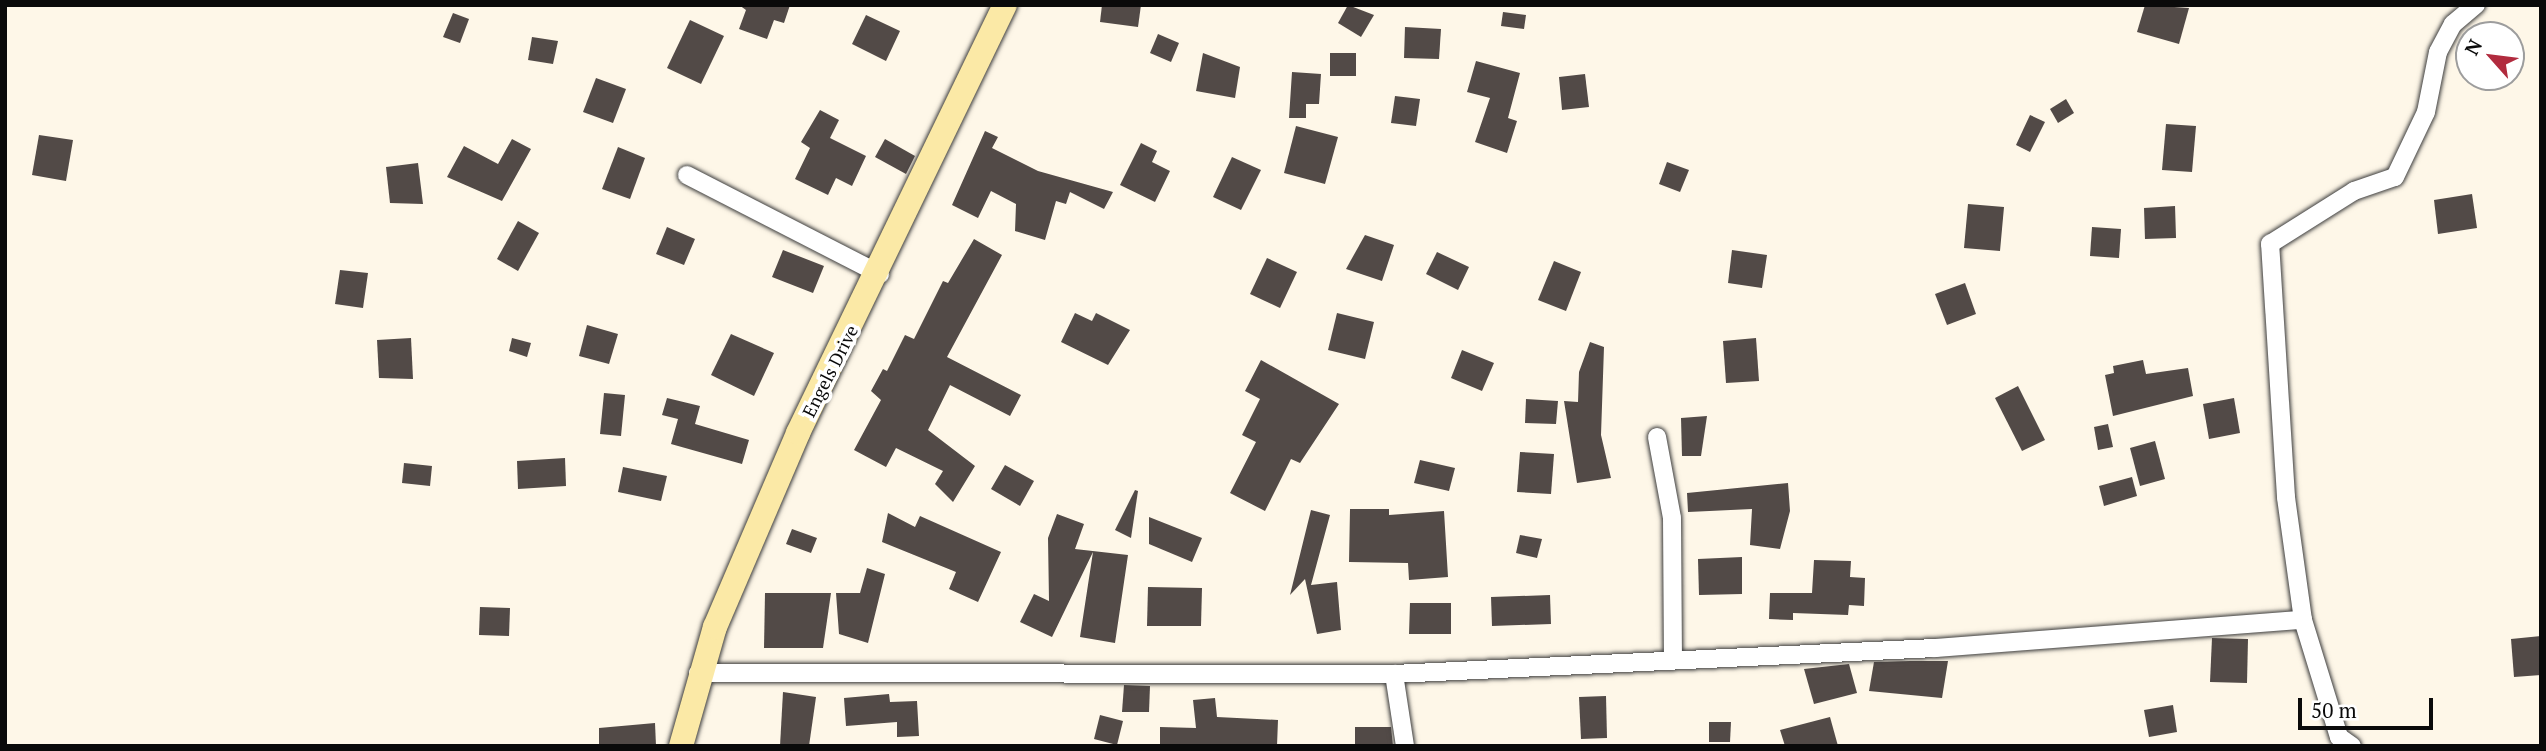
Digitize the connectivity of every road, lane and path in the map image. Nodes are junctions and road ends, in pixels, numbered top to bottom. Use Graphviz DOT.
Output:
graph roads {
  1 [pos="1004,5"];
  2 [pos="2476,5"];
  3 [pos="687,175"];
  4 [pos="880,274"];
  5 [pos="1657,437"];
  6 [pos="2303,620"];
  7 [pos="1673,660"];
  8 [pos="698,673"];
  9 [pos="1394,674"];
  10 [pos="2343,743"];
  11 [pos="681,746"];
  12 [pos="1405,746"];
  1 -- 4 [label="street, Engels Drive"];
  2 -- 6 [label="street"];
  3 -- 4 [label="street"];
  4 -- 8 [label="street, Engels Drive"];
  5 -- 7 [label="street"];
  6 -- 7 [label="street"];
  6 -- 10 [label="street"];
  7 -- 9 [label="street"];
  8 -- 9 [label="street"];
  8 -- 11 [label="street, Engels Drive"];
  9 -- 12 [label="street"];
}
